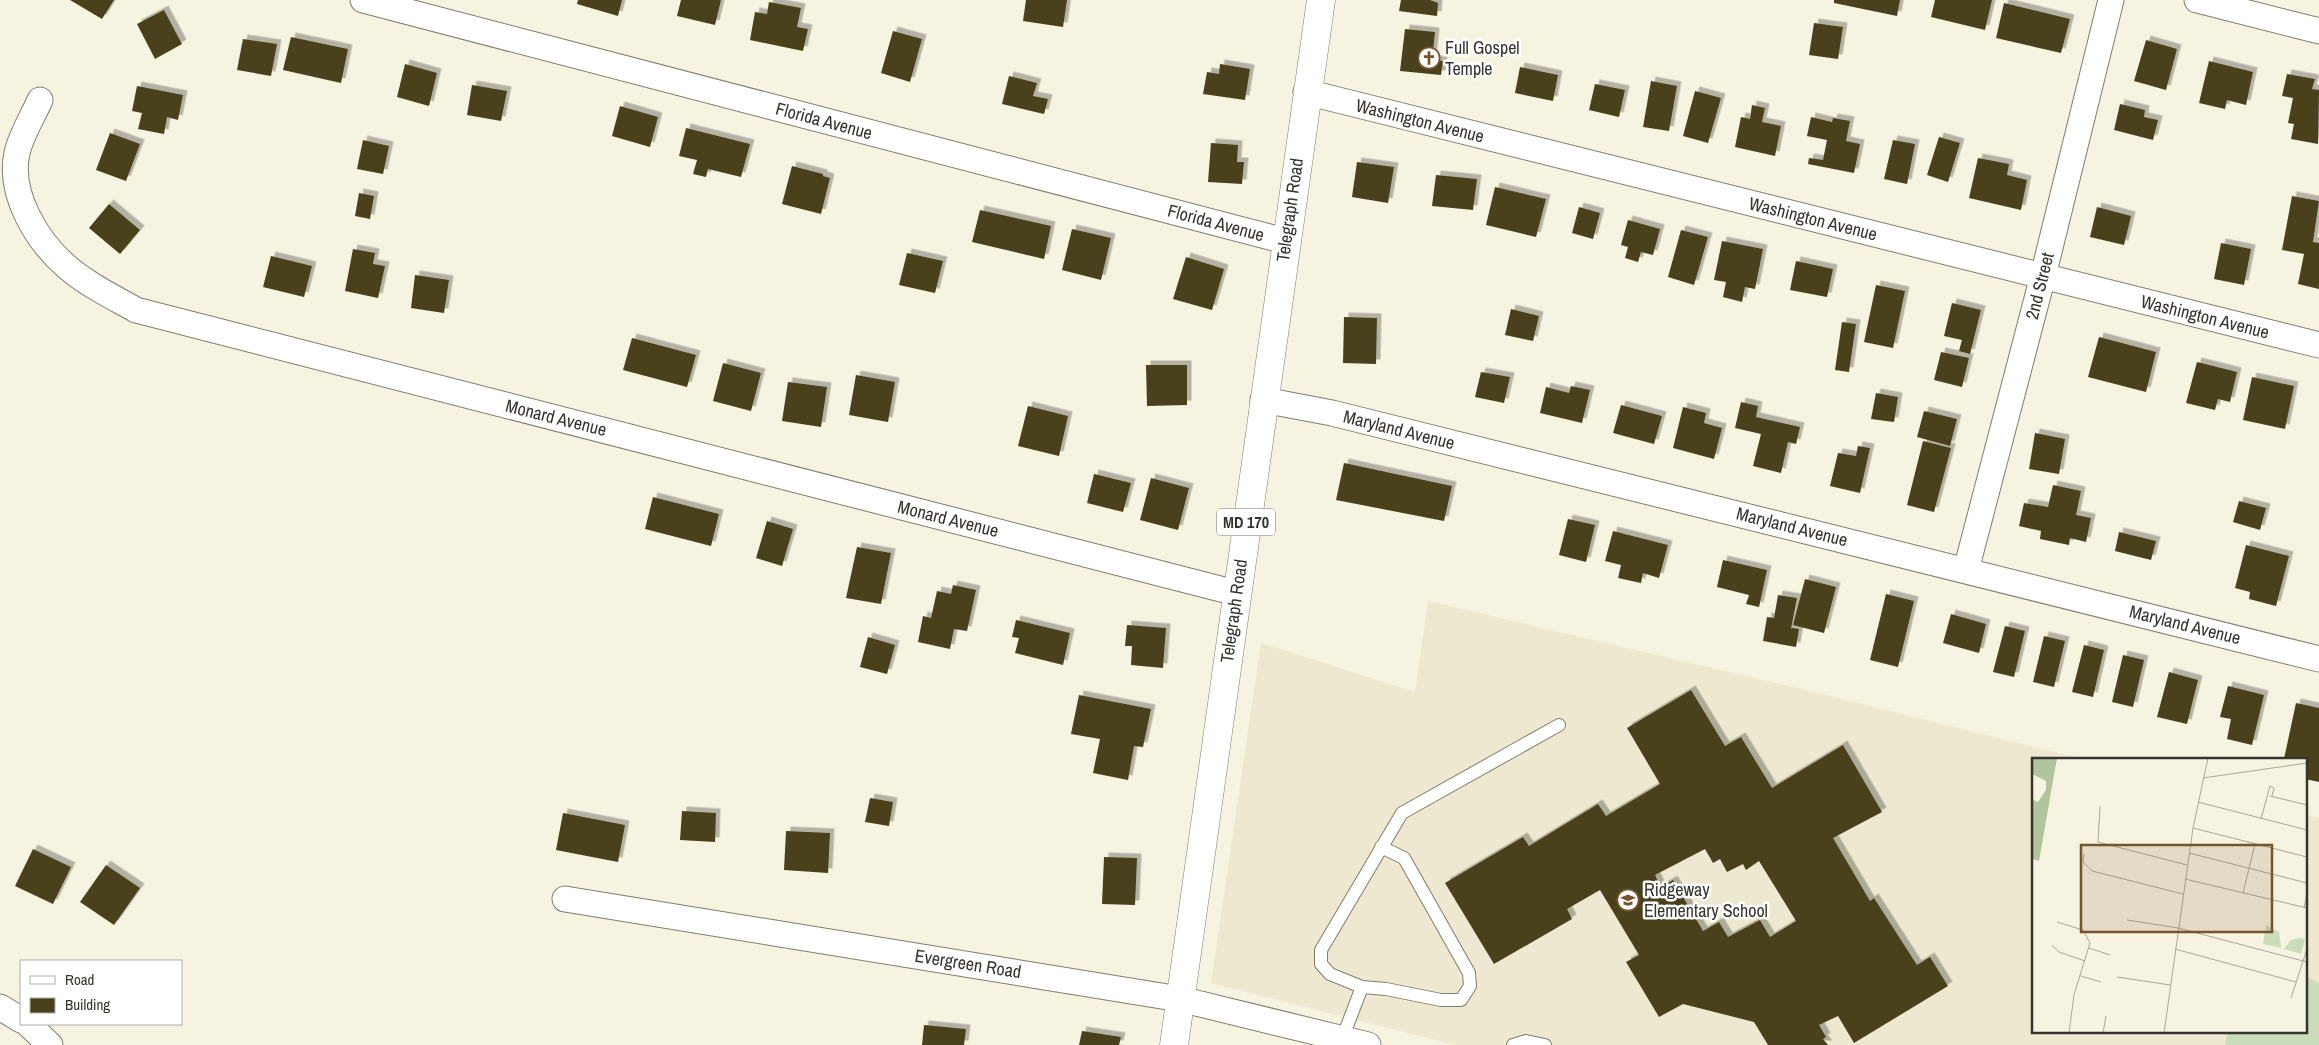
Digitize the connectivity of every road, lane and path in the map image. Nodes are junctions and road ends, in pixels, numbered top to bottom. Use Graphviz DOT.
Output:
graph roads {
  1 [pos="363,0"];
  2 [pos="1321,0"];
  3 [pos="2111,0"];
  4 [pos="2197,0"];
  5 [pos="2319,31"];
  6 [pos="1306,92"];
  7 [pos="40,100"];
  8 [pos="1285,241"];
  9 [pos="2043,276"];
  10 [pos="2319,346"];
  11 [pos="1263,400"];
  12 [pos="1966,570"];
  13 [pos="1236,593"];
  14 [pos="2319,659"];
  15 [pos="1559,725"];
  16 [pos="1381,848"];
  17 [pos="565,898"];
  18 [pos="1362,987"];
  19 [pos="1180,998"];
  20 [pos="0,1007"];
  21 [pos="20,1019"];
  22 [pos="29,1025"];
  23 [pos="1342,1038"];
  24 [pos="50,1045"];
  25 [pos="1174,1045"];
  26 [pos="1368,1045"];
  27 [pos="1513,1045"];
  28 [pos="1545,1045"];
  1 -- 8 [label="street, Florida Avenue"];
  2 -- 6 [label="main road, Telegraph Road / MD 170"];
  3 -- 9 [label="street, 2nd Street"];
  4 -- 5 [label="street"];
  6 -- 8 [label="main road, Telegraph Road / MD 170"];
  6 -- 9 [label="street, Washington Avenue"];
  7 -- 13 [label="street, Monard Avenue"];
  8 -- 11 [label="main road, Telegraph Road / MD 170"];
  9 -- 10 [label="street, Washington Avenue"];
  9 -- 12 [label="street, 2nd Street"];
  11 -- 12 [label="street, Maryland Avenue"];
  11 -- 13 [label="main road, Telegraph Road / MD 170"];
  12 -- 14 [label="street, Maryland Avenue"];
  13 -- 19 [label="main road, Telegraph Road / MD 170"];
  15 -- 16 [label="lane"];
  16 -- 18 [label="lane"];
  16 -- 18 [label="lane"];
  17 -- 19 [label="street, Evergreen Road"];
  18 -- 23 [label="lane"];
  19 -- 23 [label="street, Evergreen Road"];
  19 -- 25 [label="main road, Telegraph Road / MD 170"];
  20 -- 21 [label="street"];
  22 -- 24 [label="street"];
  23 -- 26 [label="street, Evergreen Road"];
  27 -- 28 [label="lane"];
}
